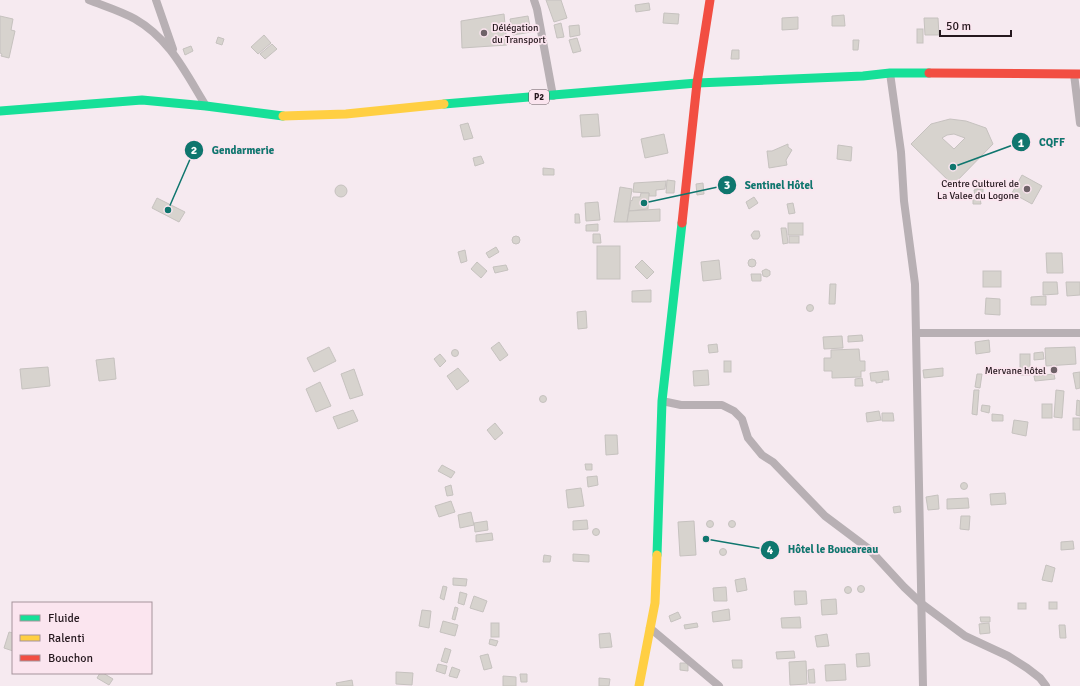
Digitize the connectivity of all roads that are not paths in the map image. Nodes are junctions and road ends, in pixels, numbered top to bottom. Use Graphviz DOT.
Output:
graph roads {
  1 [pos="89,0"];
  2 [pos="156,0"];
  3 [pos="534,0"];
  4 [pos="710,0"];
  5 [pos="174,54"];
  6 [pos="890,73"];
  7 [pos="1077,74"];
  8 [pos="697,83"];
  9 [pos="553,96"];
  10 [pos="206,106"];
  11 [pos="0,111"];
  12 [pos="1080,122"];
  13 [pos="916,333"];
  14 [pos="1080,333"];
  15 [pos="662,402"];
  16 [pos="922,604"];
  17 [pos="650,628"];
  18 [pos="639,686"];
  19 [pos="719,686"];
  20 [pos="923,686"];
  21 [pos="1046,686"];
  1 -- 5 [label="street"];
  2 -- 5 [label="street"];
  3 -- 9 [label="street"];
  4 -- 8 [label="main road"];
  5 -- 10 [label="street"];
  6 -- 7 [label="main road, P2"];
  6 -- 8 [label="main road, P2"];
  6 -- 13 [label="street"];
  7 -- 12 [label="street"];
  8 -- 9 [label="main road, P2"];
  8 -- 15 [label="main road"];
  9 -- 10 [label="main road, P2"];
  10 -- 11 [label="main road, P2"];
  13 -- 14 [label="street"];
  13 -- 16 [label="street"];
  15 -- 16 [label="street"];
  15 -- 17 [label="main road"];
  16 -- 20 [label="street"];
  16 -- 21 [label="street"];
  17 -- 18 [label="main road"];
  17 -- 19 [label="street"];
}
